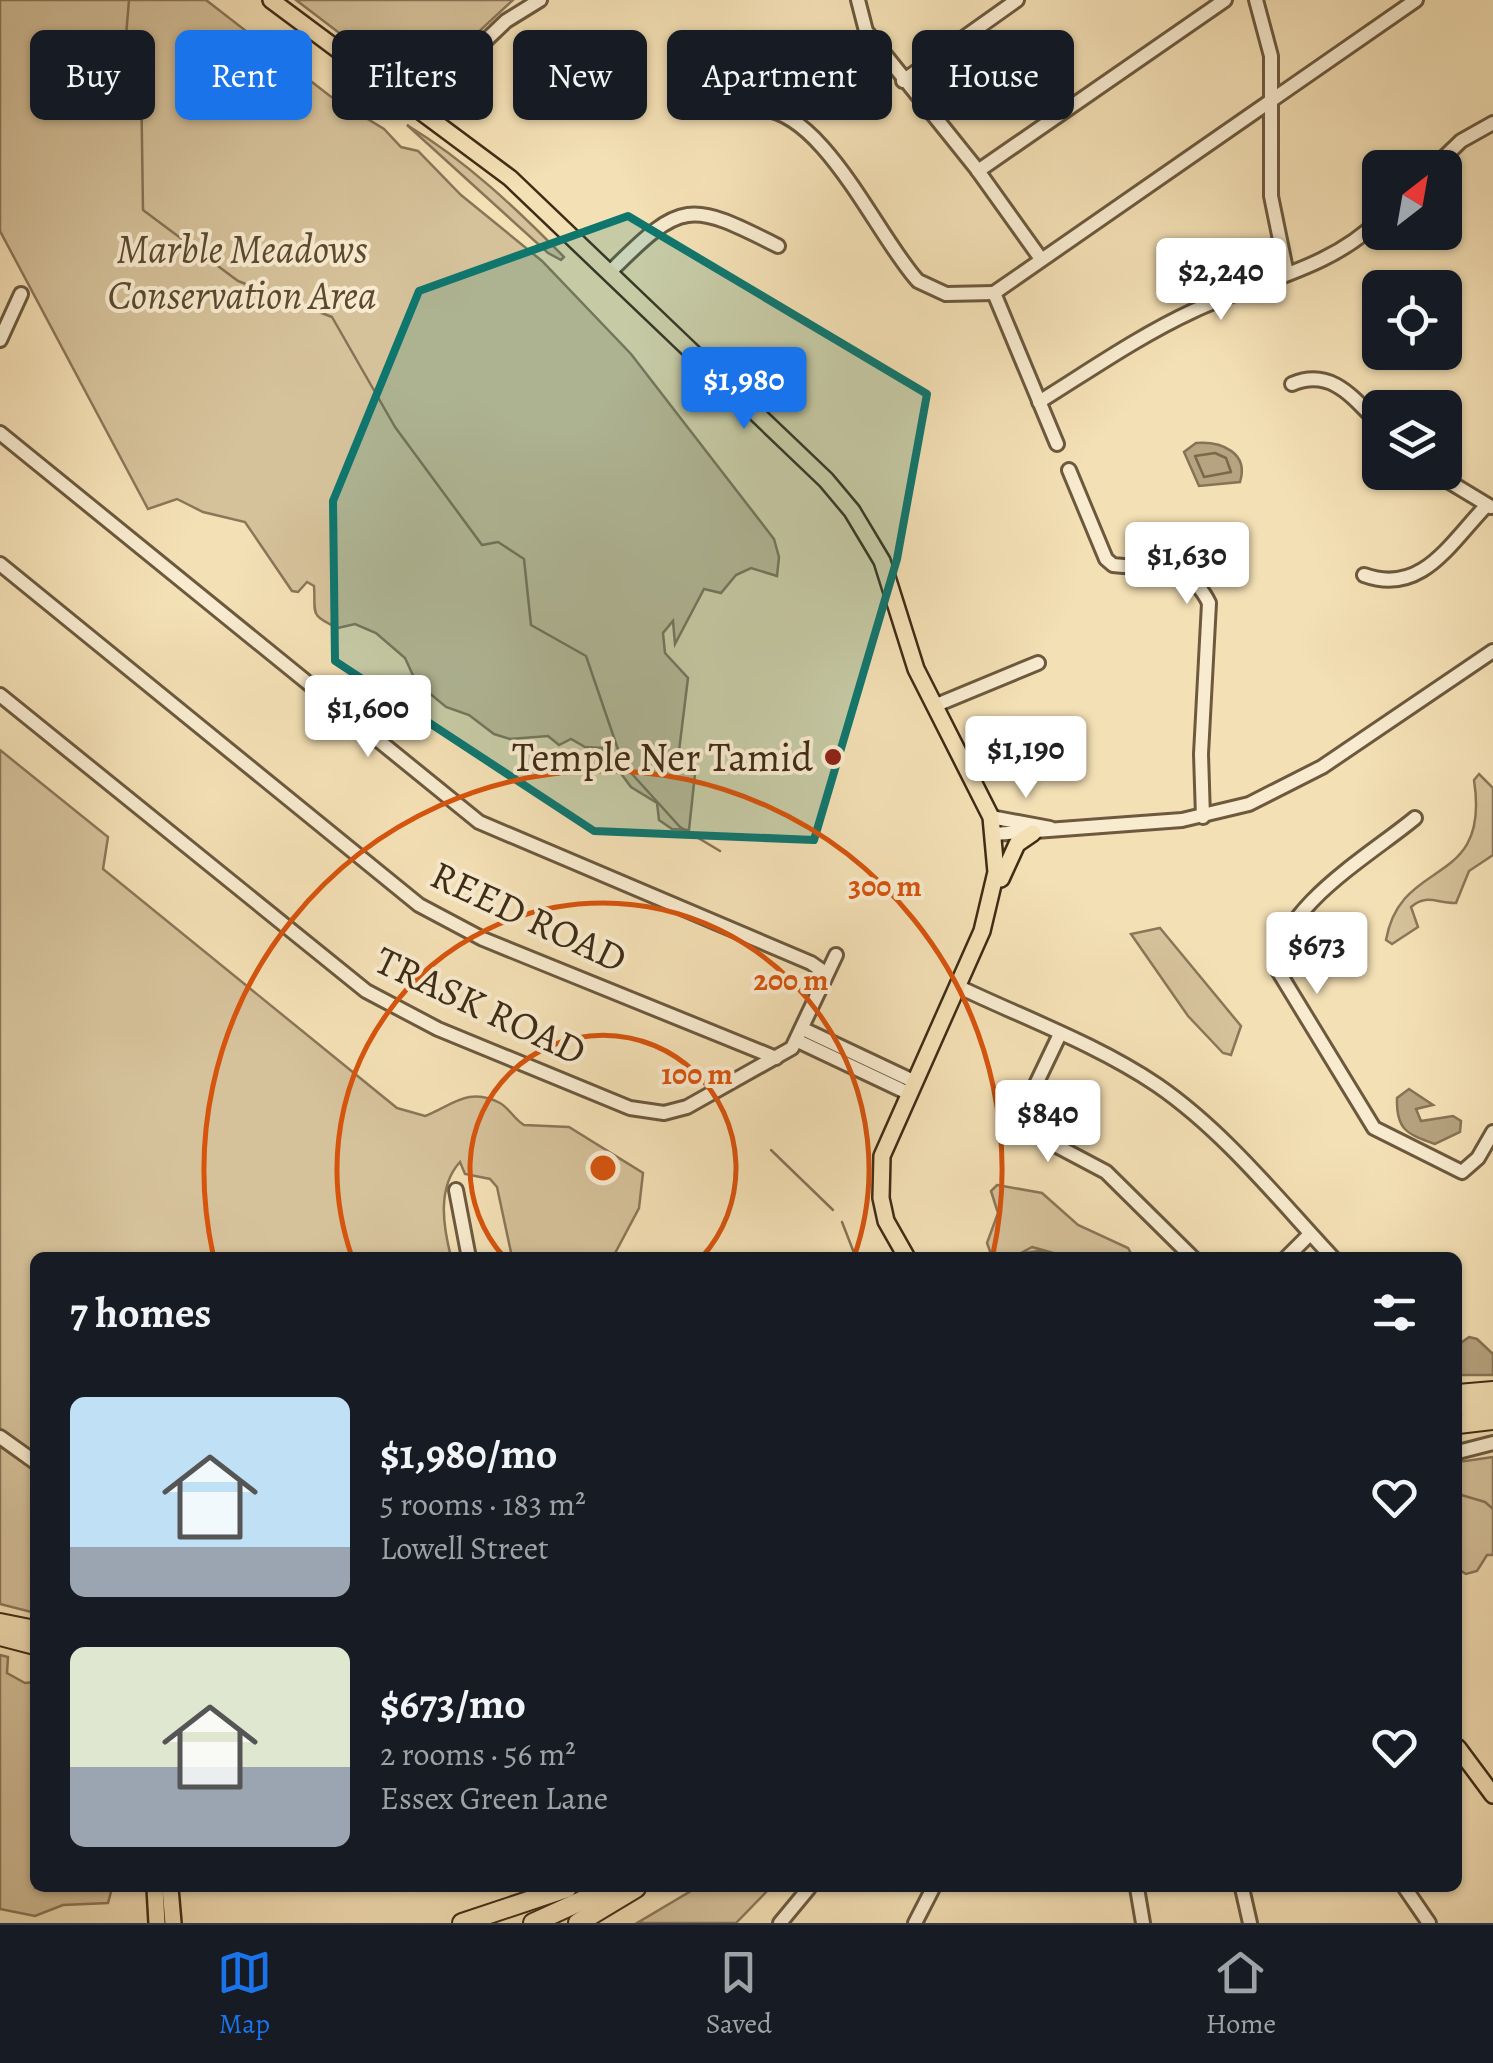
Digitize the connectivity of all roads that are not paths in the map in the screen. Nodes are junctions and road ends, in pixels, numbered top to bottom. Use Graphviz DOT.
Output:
graph roads {
  1 [pos="271,0"];
  2 [pos="540,0"];
  3 [pos="858,0"];
  4 [pos="1018,0"];
  5 [pos="1225,0"];
  6 [pos="1256,0"];
  7 [pos="1414,0"];
  8 [pos="493,33"];
  9 [pos="332,45"];
  10 [pos="903,81"];
  11 [pos="1271,102"];
  12 [pos="433,120"];
  13 [pos="791,120"];
  14 [pos="1493,123"];
  15 [pos="1452,150"];
  16 [pos="978,172"];
  17 [pos="1362,237"];
  18 [pos="778,246"];
  19 [pos="1041,259"];
  20 [pos="610,271"];
  21 [pos="1287,274"];
  22 [pos="994,293"];
  23 [pos="21,294"];
  24 [pos="0,340"];
  25 [pos="1292,384"];
  26 [pos="1039,402"];
  27 [pos="1362,409"];
  28 [pos="0,433"];
  29 [pos="1058,444"];
  30 [pos="1069,470"];
  31 [pos="1462,490"];
  32 [pos="1490,507"];
  33 [pos="0,564"];
  34 [pos="1364,575"];
  35 [pos="1493,651"];
  36 [pos="1038,663"];
  37 [pos="0,695"];
  38 [pos="934,706"];
  39 [pos="991,817"];
  40 [pos="1203,817"];
  41 [pos="1415,818"];
  42 [pos="1052,828"];
  43 [pos="1033,833"];
  44 [pos="994,834"];
  45 [pos="993,896"];
  46 [pos="836,955"];
  47 [pos="823,982"];
  48 [pos="957,986"];
  49 [pos="1060,1034"];
  50 [pos="800,1035"];
  51 [pos="776,1058"];
  52 [pos="911,1087"];
  53 [pos="1493,1132"];
  54 [pos="456,1190"];
  55 [pos="1310,1234"];
  56 [pos="468,1252"];
  57 [pos="904,1252"];
  58 [pos="1188,1252"];
  59 [pos="1292,1252"];
  60 [pos="1327,1252"];
  61 [pos="1493,1390"];
  62 [pos="1462,1391"];
  63 [pos="1493,1404"];
  64 [pos="1462,1406"];
  65 [pos="1493,1420"];
  66 [pos="1462,1424"];
  67 [pos="0,1437"];
  68 [pos="1493,1443"];
  69 [pos="1462,1451"];
  70 [pos="30,1458"];
  71 [pos="0,1623"];
  72 [pos="30,1629"];
  73 [pos="0,1636"];
  74 [pos="30,1644"];
  75 [pos="1462,1753"];
  76 [pos="1493,1795"];
  77 [pos="155,1892"];
  78 [pos="170,1892"];
  79 [pos="556,1892"];
  80 [pos="601,1892"];
  81 [pos="629,1892"];
  82 [pos="806,1892"];
  83 [pos="931,1892"];
  84 [pos="1138,1892"];
  85 [pos="1243,1892"];
  86 [pos="1408,1892"];
  87 [pos="787,1920"];
  88 [pos="157,1923"];
  89 [pos="173,1923"];
  90 [pos="462,1923"];
  91 [pos="533,1923"];
  92 [pos="578,1923"];
  93 [pos="916,1923"];
  94 [pos="1143,1923"];
  95 [pos="1250,1923"];
  96 [pos="1429,1923"];
  1 -- 9 [label="main road"];
  2 -- 8 [label="street"];
  3 -- 10 [label="street"];
  4 -- 10 [label="street"];
  5 -- 16 [label="street"];
  6 -- 11 [label="street"];
  7 -- 11 [label="street"];
  10 -- 16 [label="street"];
  11 -- 19 [label="street"];
  11 -- 21 [label="street"];
  12 -- 20 [label="main road"];
  13 -- 22 [label="street"];
  14 -- 15 [label="street"];
  16 -- 19 [label="street"];
  17 -- 21 [label="street"];
  18 -- 20 [label="street"];
  19 -- 22 [label="street"];
  20 -- 38 [label="main road"];
  21 -- 26 [label="street"];
  22 -- 26 [label="street"];
  23 -- 24 [label="street"];
  25 -- 27 [label="street"];
  26 -- 29 [label="street"];
  28 -- 47 [label="street"];
  30 -- 40 [label="street"];
  31 -- 32 [label="street"];
  32 -- 34 [label="street"];
  33 -- 51 [label="street, REED ROAD"];
  35 -- 40 [label="street"];
  36 -- 38 [label="street"];
  37 -- 51 [label="street, TRASK ROAD"];
  38 -- 39 [label="main road"];
  39 -- 42 [label="street"];
  39 -- 44 [label="main road"];
  40 -- 42 [label="street"];
  41 -- 53 [label="street"];
  42 -- 43 [label="street"];
  43 -- 44 [label="street"];
  43 -- 45 [label="main road"];
  44 -- 45 [label="main road"];
  45 -- 48 [label="main road"];
  46 -- 47 [label="street, TRASK ROAD"];
  47 -- 50 [label="street, TRASK ROAD"];
  48 -- 49 [label="street"];
  48 -- 52 [label="main road"];
  49 -- 55 [label="street"];
  49 -- 58 [label="street"];
  50 -- 51 [label="street, TRASK ROAD"];
  50 -- 52 [label="street"];
  52 -- 57 [label="main road"];
  54 -- 56 [label="street"];
  55 -- 59 [label="street"];
  55 -- 60 [label="street"];
  61 -- 62 [label="highway"];
  63 -- 64 [label="highway"];
  65 -- 66 [label="highway"];
  67 -- 70 [label="street"];
  68 -- 69 [label="street"];
  71 -- 72 [label="highway"];
  73 -- 74 [label="highway"];
  75 -- 76 [label="main road"];
  77 -- 88 [label="main road"];
  78 -- 89 [label="main road"];
  79 -- 90 [label="highway"];
  80 -- 91 [label="highway"];
  81 -- 92 [label="highway"];
  82 -- 87 [label="street"];
  83 -- 93 [label="street"];
  84 -- 94 [label="street"];
  85 -- 95 [label="street"];
  86 -- 96 [label="street"];
}
